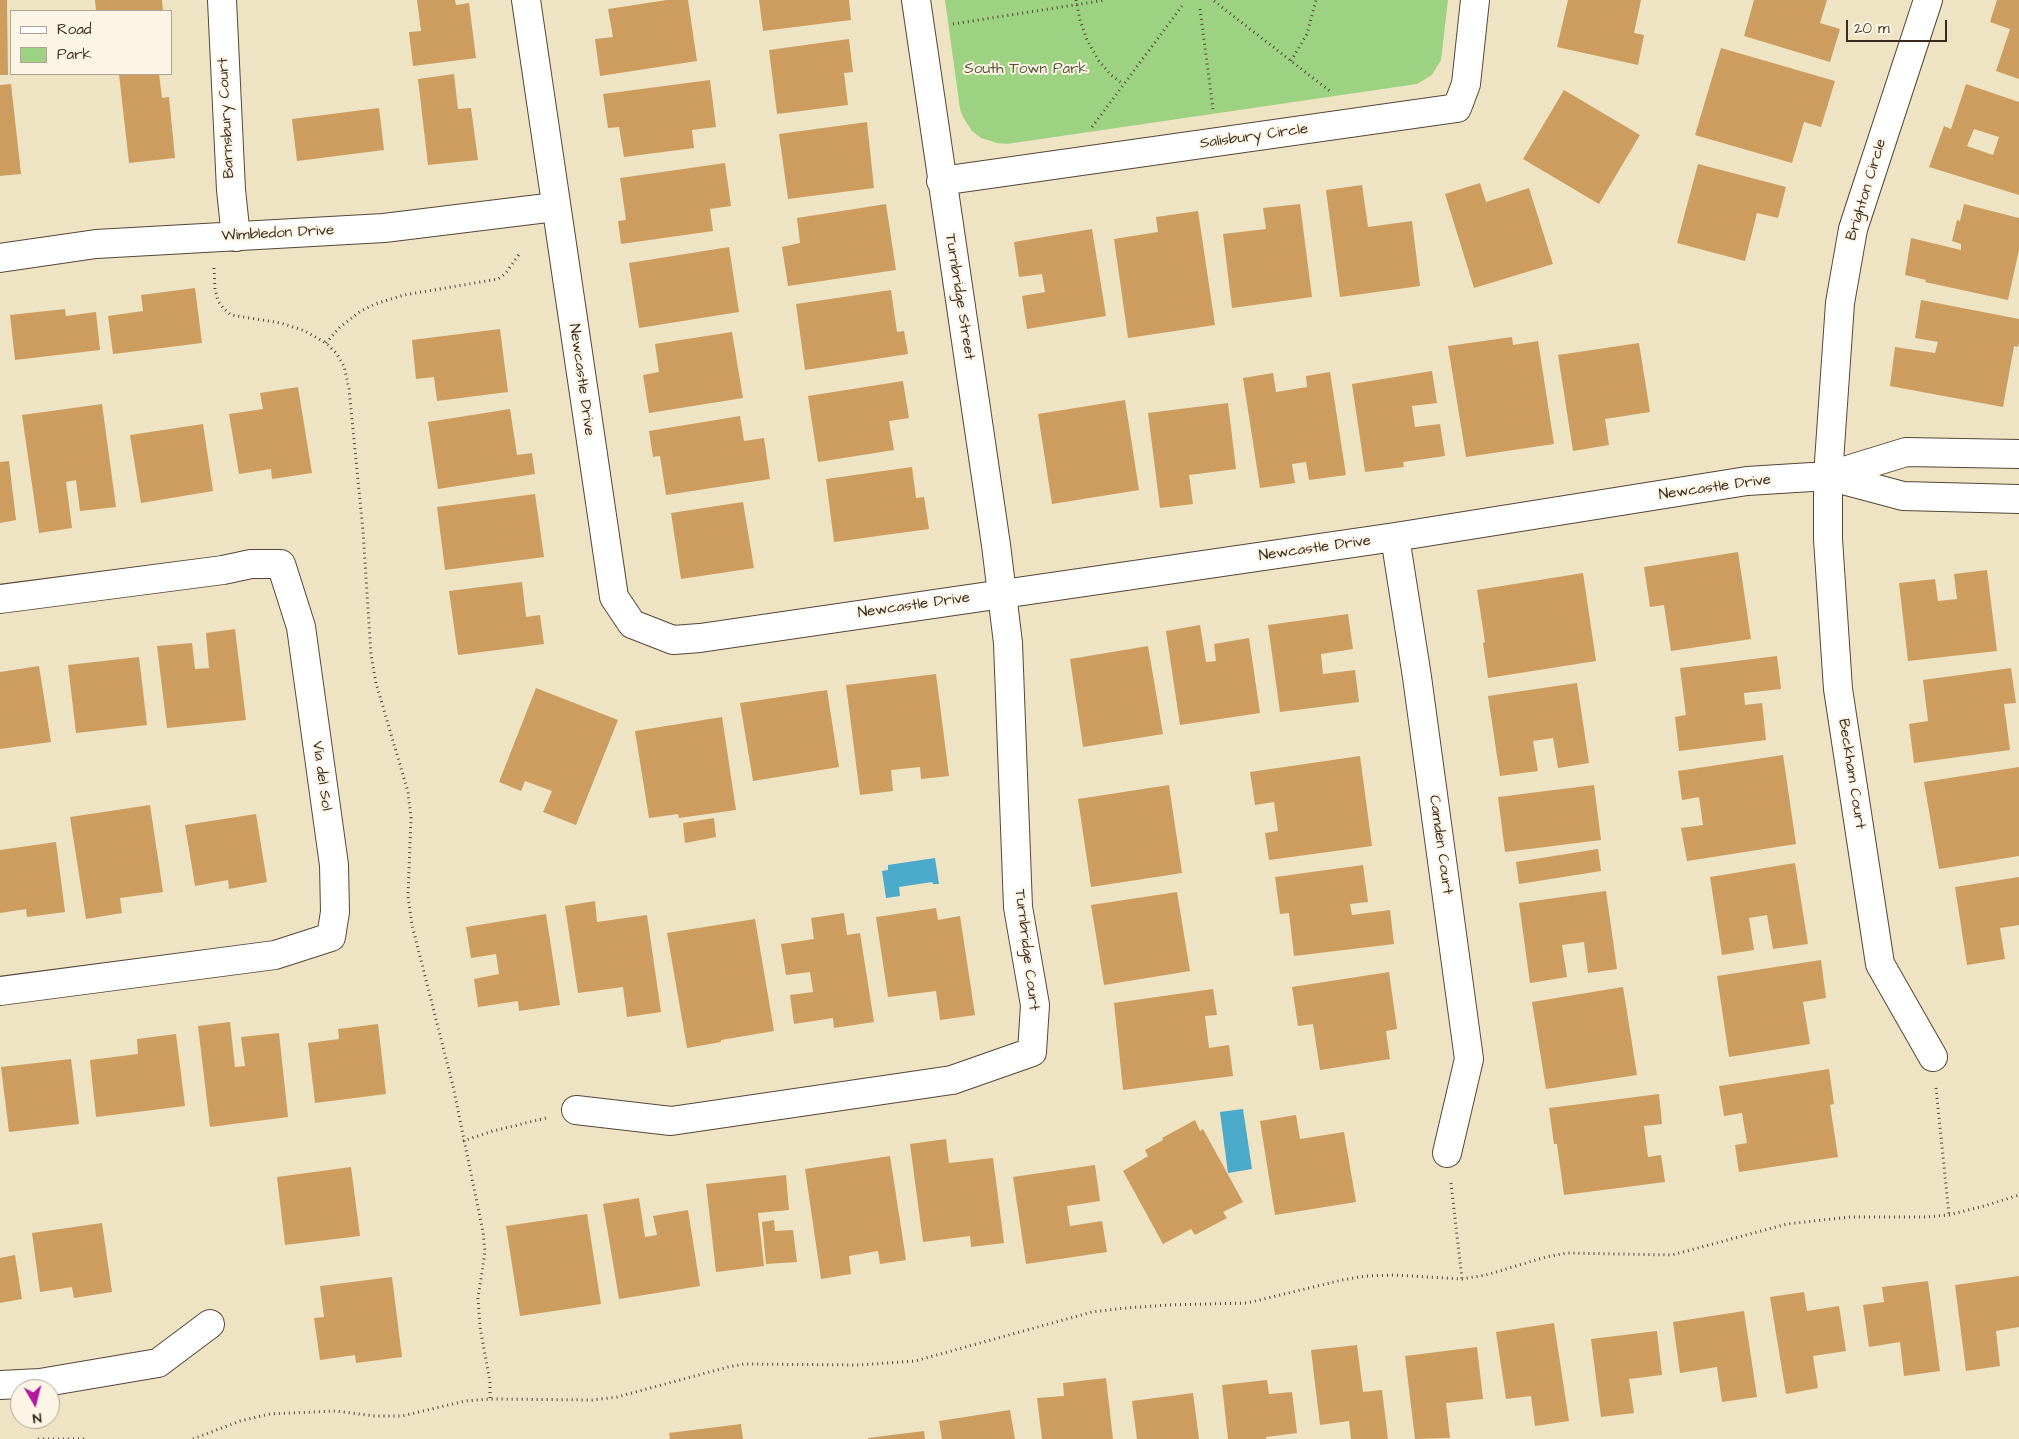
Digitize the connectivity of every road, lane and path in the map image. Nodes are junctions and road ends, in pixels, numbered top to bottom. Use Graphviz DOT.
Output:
graph roads {
  1 [pos="222,0"];
  2 [pos="526,0"];
  3 [pos="916,0"];
  4 [pos="1106,0"];
  5 [pos="1316,0"];
  6 [pos="1476,0"];
  7 [pos="1928,0"];
  8 [pos="1214,1"];
  9 [pos="1076,2"];
  10 [pos="1182,6"];
  11 [pos="1200,9"];
  12 [pos="953,24"];
  13 [pos="1291,61"];
  14 [pos="1123,84"];
  15 [pos="1332,92"];
  16 [pos="1213,110"];
  17 [pos="1092,126"];
  18 [pos="941,181"];
  19 [pos="556,207"];
  20 [pos="236,237"];
  21 [pos="520,253"];
  22 [pos="0,258"];
  23 [pos="326,343"];
  24 [pos="2019,454"];
  25 [pos="1828,476"];
  26 [pos="2019,499"];
  27 [pos="1395,537"];
  28 [pos="1002,594"];
  29 [pos="0,599"];
  30 [pos="0,991"];
  31 [pos="1933,1057"];
  32 [pos="576,1110"];
  33 [pos="463,1141"];
  34 [pos="1447,1152"];
  35 [pos="2019,1194"];
  36 [pos="1949,1215"];
  37 [pos="1462,1279"];
  38 [pos="210,1324"];
  39 [pos="0,1384"];
  40 [pos="490,1399"];
  41 [pos="38,1439"];
  42 [pos="87,1439"];
  43 [pos="193,1439"];
  1 -- 20 [label="street, Barnsbury Court"];
  2 -- 19 [label="street, Newcastle Drive"];
  3 -- 18 [label="street, Turnbridge Street"];
  4 -- 9 [label="path"];
  5 -- 13 [label="path"];
  6 -- 18 [label="street, Salisbury Circle"];
  7 -- 25 [label="street, Brighton Circle"];
  8 -- 13 [label="path"];
  9 -- 12 [label="path"];
  9 -- 14 [label="path"];
  10 -- 14 [label="path"];
  11 -- 16 [label="path"];
  13 -- 15 [label="path"];
  14 -- 17 [label="path"];
  18 -- 28 [label="street, Turnbridge Street"];
  19 -- 20 [label="street, Wimbledon Drive"];
  19 -- 28 [label="street, Newcastle Drive"];
  20 -- 22 [label="street, Wimbledon Drive"];
  20 -- 23 [label="path"];
  21 -- 23 [label="path"];
  23 -- 33 [label="path"];
  24 -- 25 [label="street, Newcastle Drive"];
  25 -- 26 [label="street, Newcastle Drive"];
  25 -- 27 [label="street, Newcastle Drive"];
  25 -- 31 [label="street, Beckham Court"];
  27 -- 28 [label="street, Newcastle Drive"];
  27 -- 34 [label="street, Camden Court"];
  28 -- 32 [label="street, Turnbridge Court"];
  29 -- 30 [label="street, Via del Sol"];
  31 -- 36 [label="path"];
  32 -- 33 [label="path"];
  33 -- 40 [label="path"];
  34 -- 37 [label="path"];
  35 -- 36 [label="path"];
  36 -- 37 [label="path"];
  37 -- 40 [label="path"];
  38 -- 39 [label="street"];
  40 -- 43 [label="path"];
  41 -- 42 [label="path"];
}
